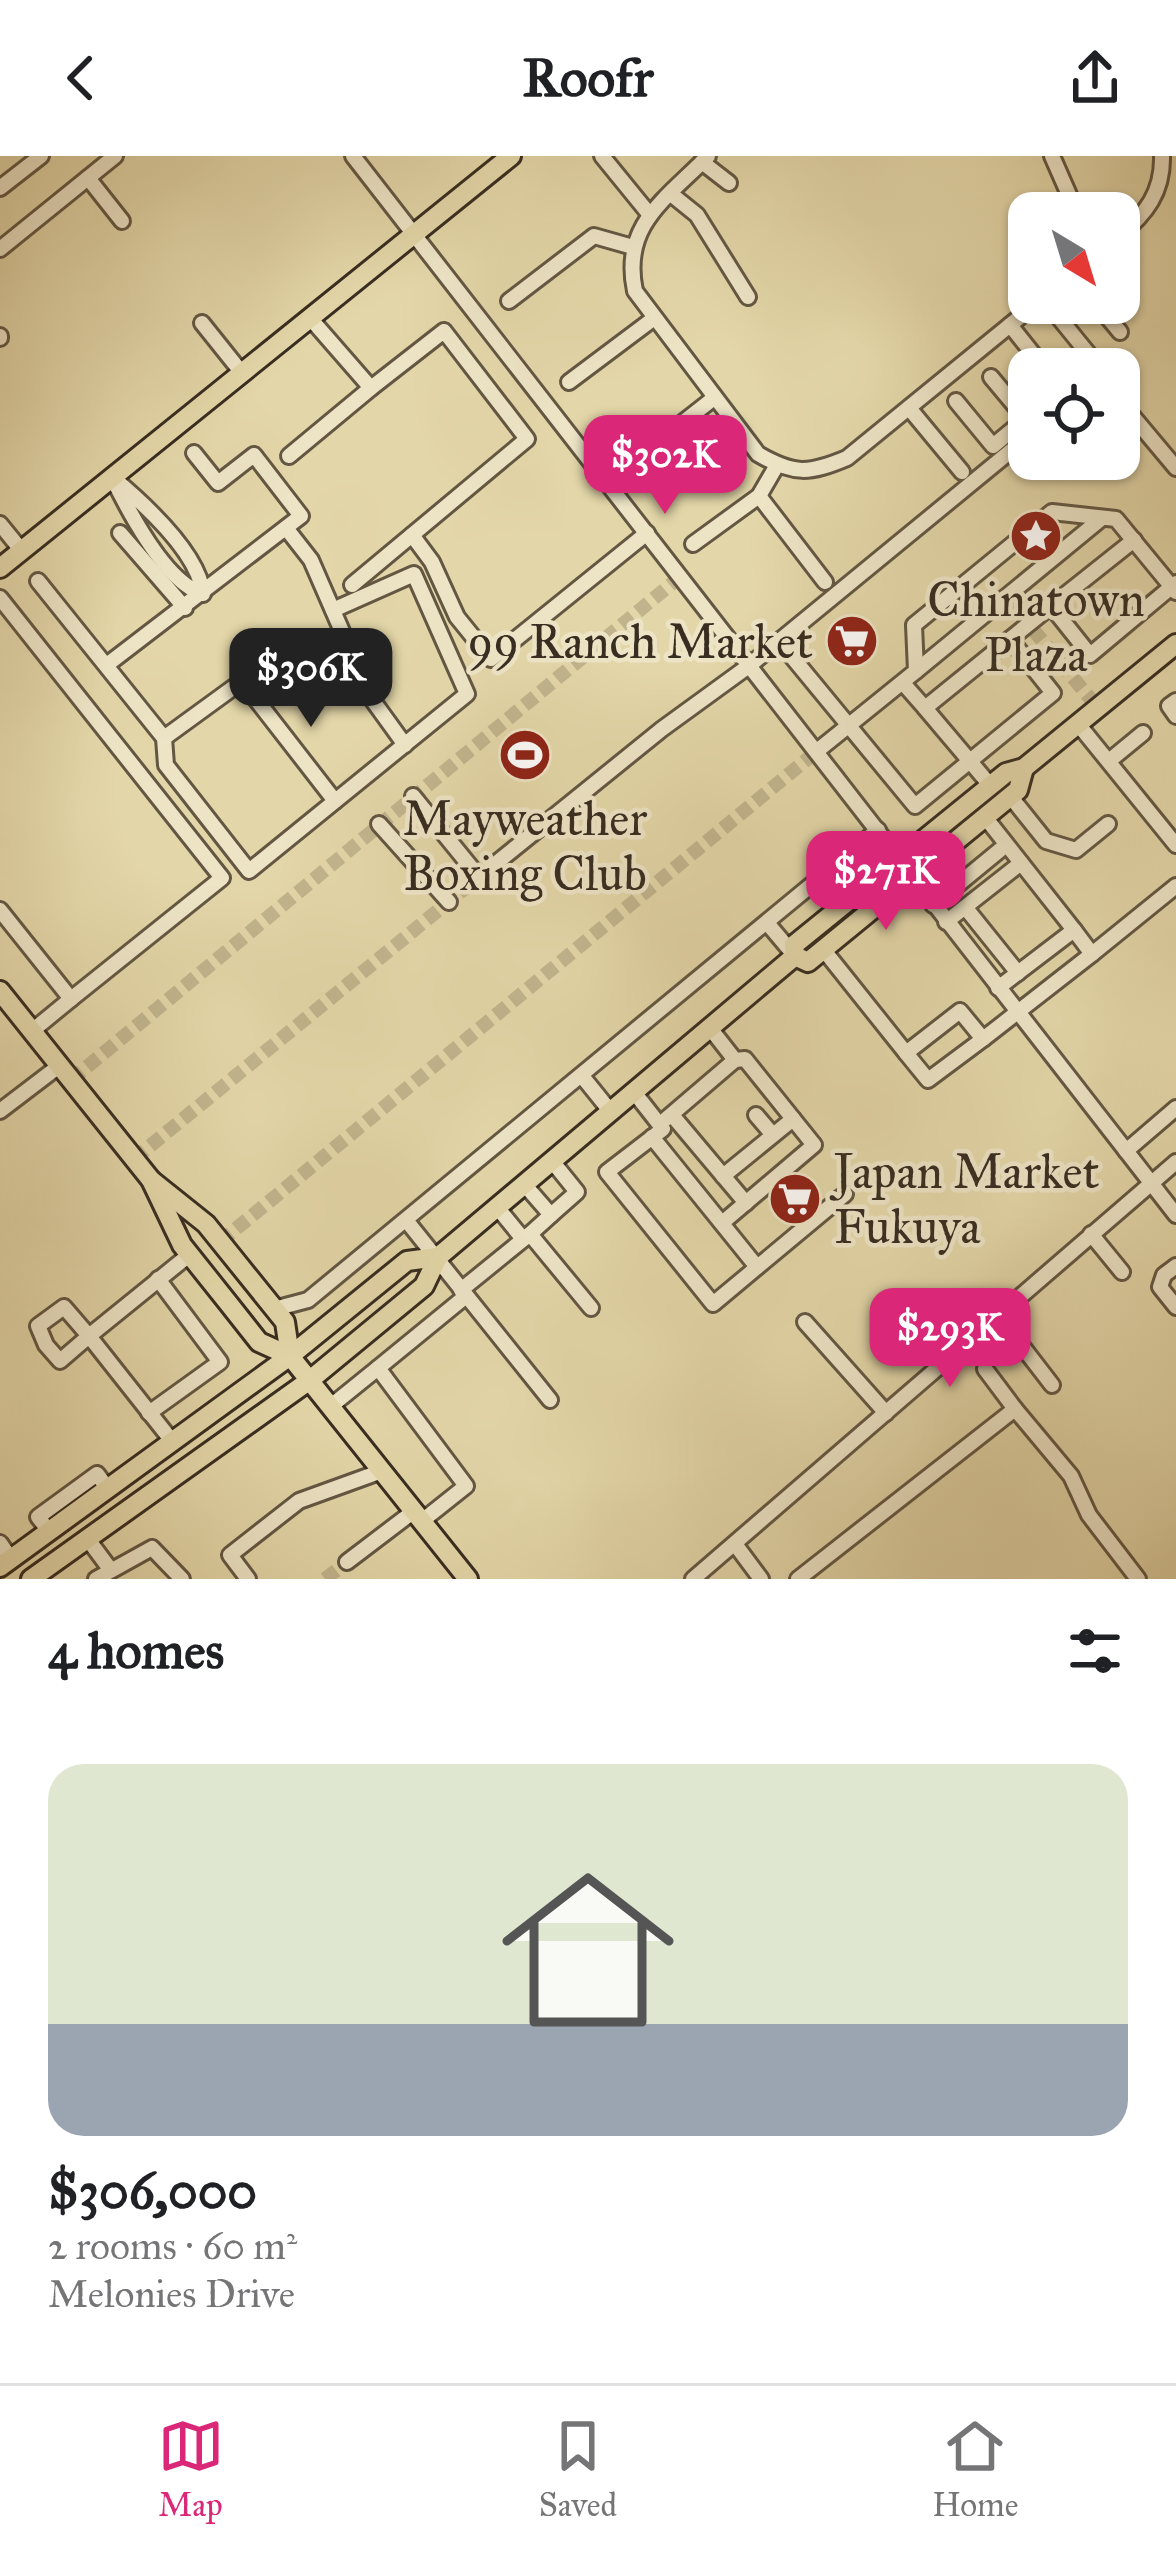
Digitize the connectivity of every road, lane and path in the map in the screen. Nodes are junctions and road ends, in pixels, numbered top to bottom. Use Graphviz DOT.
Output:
graph roads {
  1 [pos="41,156"];
  2 [pos="115,156"];
  3 [pos="353,156"];
  4 [pos="511,156"];
  5 [pos="602,156"];
  6 [pos="1052,156"];
  7 [pos="1162,156"];
  8 [pos="705,159"];
  9 [pos="88,178"];
  10 [pos="729,183"];
  11 [pos="0,188"];
  12 [pos="1068,192"];
  13 [pos="671,194"];
  14 [pos="650,215"];
  15 [pos="1140,216"];
  16 [pos="122,221"];
  17 [pos="414,235"];
  18 [pos="634,247"];
  19 [pos="0,249"];
  20 [pos="748,297"];
  21 [pos="509,301"];
  22 [pos="310,318"];
  23 [pos="653,319"];
  24 [pos="202,322"];
  25 [pos="1064,324"];
  26 [pos="1113,324"];
  27 [pos="1010,325"];
  28 [pos="1120,332"];
  29 [pos="1028,348"];
  30 [pos="1084,348"];
  31 [pos="242,373"];
  32 [pos="991,377"];
  33 [pos="569,382"];
  34 [pos="371,388"];
  35 [pos="1008,396"];
  36 [pos="714,398"];
  37 [pos="956,401"];
  38 [pos="909,408"];
  39 [pos="1140,425"];
  40 [pos="1008,434"];
  41 [pos="1008,453"];
  42 [pos="194,454"];
  43 [pos="289,456"];
  44 [pos="777,465"];
  45 [pos="1176,468"];
  46 [pos="962,472"];
  47 [pos="112,477"];
  48 [pos="607,482"];
  49 [pos="759,496"];
  50 [pos="148,507"];
  51 [pos="1102,518"];
  52 [pos="133,519"];
  53 [pos="0,524"];
  54 [pos="286,528"];
  55 [pos="120,533"];
  56 [pos="646,533"];
  57 [pos="412,535"];
  58 [pos="1133,540"];
  59 [pos="693,544"];
  60 [pos="22,550"];
  61 [pos="0,568"];
  62 [pos="38,581"];
  63 [pos="825,582"];
  64 [pos="352,585"];
  65 [pos="1174,587"];
  66 [pos="203,594"];
  67 [pos="0,598"];
  68 [pos="1051,606"];
  69 [pos="185,608"];
  70 [pos="333,610"];
  71 [pos="1010,640"];
  72 [pos="779,641"];
  73 [pos="350,649"];
  74 [pos="1172,656"];
  75 [pos="108,664"];
  76 [pos="750,665"];
  77 [pos="308,666"];
  78 [pos="916,671"];
  79 [pos="903,682"];
  80 [pos="1176,701"];
  81 [pos="925,708"];
  82 [pos="1176,716"];
  83 [pos="1078,724"];
  84 [pos="849,726"];
  85 [pos="1143,733"];
  86 [pos="164,738"];
  87 [pos="405,745"];
  88 [pos="817,751"];
  89 [pos="968,759"];
  90 [pos="1109,761"];
  91 [pos="1024,768"];
  92 [pos="990,785"];
  93 [pos="413,796"];
  94 [pos="1010,796"];
  95 [pos="335,801"];
  96 [pos="985,817"];
  97 [pos="379,824"];
  98 [pos="1108,824"];
  99 [pos="878,830"];
  100 [pos="1006,844"];
  101 [pos="1176,845"];
  102 [pos="900,859"];
  103 [pos="1021,863"];
  104 [pos="914,875"];
  105 [pos="1176,886"];
  106 [pos="449,902"];
  107 [pos="933,904"];
  108 [pos="965,907"];
  109 [pos="0,910"];
  110 [pos="946,922"];
  111 [pos="768,924"];
  112 [pos="1074,930"];
  113 [pos="823,950"];
  114 [pos="1092,954"];
  115 [pos="795,956"];
  116 [pos="1018,973"];
  117 [pos="998,988"];
  118 [pos="0,991"];
  119 [pos="71,999"];
  120 [pos="1017,1012"];
  121 [pos="710,1028"];
  122 [pos="32,1031"];
  123 [pos="983,1040"];
  124 [pos="906,1053"];
  125 [pos="734,1060"];
  126 [pos="59,1066"];
  127 [pos="582,1076"];
  128 [pos="634,1092"];
  129 [pos="1176,1108"];
  130 [pos="0,1111"];
  131 [pos="610,1112"];
  132 [pos="756,1115"];
  133 [pos="793,1119"];
  134 [pos="661,1125"];
  135 [pos="773,1135"];
  136 [pos="1126,1150"];
  137 [pos="551,1161"];
  138 [pos="1176,1162"];
  139 [pos="723,1176"];
  140 [pos="151,1180"];
  141 [pos="1151,1183"];
  142 [pos="524,1184"];
  143 [pos="845,1194"];
  144 [pos="746,1203"];
  145 [pos="496,1207"];
  146 [pos="551,1215"];
  147 [pos="1176,1215"];
  148 [pos="406,1220"];
  149 [pos="722,1223"];
  150 [pos="1091,1234"];
  151 [pos="526,1236"];
  152 [pos="189,1255"];
  153 [pos="438,1257"];
  154 [pos="1176,1266"];
  155 [pos="758,1267"];
  156 [pos="1122,1272"];
  157 [pos="158,1279"];
  158 [pos="464,1293"];
  159 [pos="1176,1307"];
  160 [pos="591,1308"];
  161 [pos="274,1309"];
  162 [pos="998,1315"];
  163 [pos="806,1322"];
  164 [pos="290,1356"];
  165 [pos="378,1368"];
  166 [pos="985,1369"];
  167 [pos="310,1380"];
  168 [pos="1052,1385"];
  169 [pos="550,1400"];
  170 [pos="331,1406"];
  171 [pos="1015,1409"];
  172 [pos="886,1413"];
  173 [pos="149,1414"];
  174 [pos="172,1442"];
  175 [pos="382,1471"];
  176 [pos="418,1516"];
  177 [pos="87,1538"];
  178 [pos="735,1544"];
  179 [pos="4,1556"];
  180 [pos="347,1562"];
  181 [pos="103,1574"];
  182 [pos="31,1579"];
  183 [pos="182,1579"];
  184 [pos="248,1579"];
  185 [pos="468,1579"];
  186 [pos="693,1579"];
  187 [pos="761,1579"];
  188 [pos="798,1579"];
  189 [pos="1138,1579"];
  1 -- 11 [label="street"];
  2 -- 9 [label="street"];
  3 -- 17 [label="street"];
  4 -- 17 [label="main road"];
  5 -- 14 [label="street"];
  6 -- 12 [label="street"];
  7 -- 15 [label="street"];
  8 -- 10 [label="street"];
  8 -- 13 [label="street"];
  9 -- 16 [label="street"];
  9 -- 19 [label="street"];
  13 -- 14 [label="street"];
  13 -- 20 [label="street"];
  14 -- 18 [label="street"];
  17 -- 22 [label="main road"];
  17 -- 48 [label="street"];
  18 -- 21 [label="street"];
  18 -- 23 [label="street"];
  22 -- 31 [label="main road"];
  22 -- 34 [label="street"];
  23 -- 33 [label="street"];
  23 -- 36 [label="street"];
  24 -- 31 [label="street"];
  25 -- 30 [label="street"];
  26 -- 28 [label="street"];
  27 -- 29 [label="street"];
  27 -- 38 [label="street"];
  31 -- 47 [label="main road"];
  32 -- 35 [label="street"];
  34 -- 43 [label="street"];
  34 -- 57 [label="street"];
  36 -- 44 [label="street"];
  36 -- 48 [label="street"];
  37 -- 40 [label="street"];
  38 -- 44 [label="street"];
  38 -- 46 [label="street"];
  39 -- 45 [label="street"];
  41 -- 72 [label="street"];
  42 -- 54 [label="street"];
  44 -- 49 [label="street"];
  47 -- 50 [label="street"];
  47 -- 52 [label="street"];
  47 -- 60 [label="main road"];
  48 -- 56 [label="street"];
  49 -- 59 [label="street"];
  49 -- 63 [label="street"];
  50 -- 52 [label="street"];
  50 -- 66 [label="street"];
  51 -- 58 [label="street"];
  51 -- 78 [label="street"];
  51 -- 78 [label="street"];
  52 -- 66 [label="street"];
  53 -- 60 [label="street"];
  54 -- 66 [label="street"];
  54 -- 70 [label="street"];
  55 -- 69 [label="street"];
  56 -- 57 [label="street"];
  56 -- 76 [label="street"];
  57 -- 64 [label="street"];
  58 -- 65 [label="street"];
  58 -- 68 [label="street"];
  60 -- 61 [label="main road"];
  62 -- 75 [label="street"];
  65 -- 68 [label="street"];
  66 -- 69 [label="street"];
  67 -- 119 [label="street"];
  68 -- 71 [label="street"];
  69 -- 75 [label="street"];
  70 -- 73 [label="street"];
  70 -- 87 [label="street"];
  71 -- 81 [label="street"];
  71 -- 89 [label="street"];
  72 -- 76 [label="street"];
  72 -- 84 [label="street"];
  73 -- 77 [label="street"];
  73 -- 87 [label="street"];
  74 -- 83 [label="main road"];
  75 -- 86 [label="street"];
  76 -- 88 [label="street"];
  76 -- 93 [label="street"];
  78 -- 79 [label="street"];
  79 -- 81 [label="street"];
  79 -- 84 [label="street"];
  80 -- 82 [label="street"];
  81 -- 89 [label="street"];
  83 -- 90 [label="street"];
  83 -- 91 [label="main road"];
  84 -- 88 [label="street"];
  84 -- 89 [label="street"];
  85 -- 90 [label="street"];
  86 -- 95 [label="street"];
  86 -- 95 [label="street"];
  87 -- 95 [label="street"];
  88 -- 99 [label="street"];
  89 -- 92 [label="street"];
  90 -- 101 [label="street"];
  91 -- 92 [label="main road"];
  91 -- 94 [label="main road"];
  92 -- 102 [label="main road"];
  94 -- 96 [label="main road"];
  94 -- 98 [label="street"];
  96 -- 100 [label="street"];
  96 -- 104 [label="main road"];
  97 -- 106 [label="street"];
  99 -- 102 [label="street"];
  99 -- 111 [label="street"];
  100 -- 103 [label="street"];
  100 -- 107 [label="street"];
  102 -- 104 [label="street"];
  102 -- 115 [label="main road"];
  103 -- 108 [label="street"];
  103 -- 112 [label="street"];
  104 -- 107 [label="street"];
  104 -- 113 [label="main road"];
  105 -- 114 [label="street"];
  107 -- 110 [label="street"];
  108 -- 110 [label="street"];
  108 -- 116 [label="street"];
  109 -- 119 [label="street"];
  110 -- 117 [label="street"];
  111 -- 115 [label="street"];
  111 -- 127 [label="street"];
  112 -- 114 [label="street"];
  112 -- 116 [label="street"];
  113 -- 115 [label="main road"];
  113 -- 124 [label="street"];
  114 -- 120 [label="street"];
  115 -- 121 [label="main road"];
  116 -- 117 [label="street"];
  117 -- 120 [label="street"];
  118 -- 122 [label="main road"];
  119 -- 122 [label="street"];
  120 -- 123 [label="street"];
  120 -- 136 [label="street"];
  121 -- 125 [label="street"];
  121 -- 128 [label="main road"];
  122 -- 126 [label="main road"];
  123 -- 124 [label="street"];
  123 -- 124 [label="street"];
  125 -- 133 [label="street"];
  125 -- 134 [label="street"];
  126 -- 130 [label="street"];
  126 -- 140 [label="main road"];
  127 -- 131 [label="street"];
  127 -- 148 [label="street"];
  128 -- 131 [label="main road"];
  128 -- 134 [label="street"];
  129 -- 136 [label="street"];
  131 -- 137 [label="main road"];
  132 -- 135 [label="street"];
  133 -- 135 [label="street"];
  133 -- 144 [label="street"];
  134 -- 139 [label="street"];
  134 -- 149 [label="street"];
  134 -- 155 [label="street"];
  135 -- 139 [label="street"];
  136 -- 141 [label="street"];
  137 -- 142 [label="main road"];
  137 -- 146 [label="street"];
  138 -- 141 [label="street"];
  139 -- 144 [label="street"];
  140 -- 152 [label="main road"];
  140 -- 161 [label="main road"];
  141 -- 147 [label="street"];
  141 -- 150 [label="street"];
  142 -- 145 [label="main road"];
  142 -- 146 [label="street"];
  143 -- 155 [label="street"];
  144 -- 149 [label="street"];
  145 -- 151 [label="street"];
  145 -- 153 [label="main road"];
  146 -- 151 [label="street"];
  148 -- 153 [label="street"];
  148 -- 161 [label="street"];
  149 -- 155 [label="street"];
  150 -- 156 [label="street"];
  150 -- 162 [label="street"];
  151 -- 158 [label="street"];
  151 -- 160 [label="street"];
  152 -- 157 [label="street"];
  152 -- 164 [label="main road"];
  153 -- 158 [label="street"];
  153 -- 164 [label="main road"];
  153 -- 167 [label="main road"];
  154 -- 159 [label="street"];
  157 -- 173 [label="street"];
  157 -- 173 [label="street"];
  158 -- 165 [label="street"];
  158 -- 169 [label="street"];
  161 -- 164 [label="main road"];
  162 -- 168 [label="street"];
  162 -- 172 [label="street"];
  163 -- 172 [label="street"];
  164 -- 167 [label="main road"];
  164 -- 174 [label="main road"];
  165 -- 170 [label="street"];
  165 -- 176 [label="street"];
  166 -- 171 [label="street"];
  167 -- 170 [label="main road"];
  167 -- 177 [label="main road"];
  170 -- 175 [label="main road"];
  171 -- 188 [label="street"];
  171 -- 189 [label="street"];
  172 -- 178 [label="street"];
  173 -- 174 [label="street"];
  174 -- 179 [label="main road"];
  175 -- 176 [label="main road"];
  175 -- 184 [label="street"];
  176 -- 180 [label="street"];
  176 -- 185 [label="main road"];
  177 -- 181 [label="street"];
  177 -- 182 [label="main road"];
  178 -- 186 [label="street"];
  178 -- 187 [label="street"];
  181 -- 183 [label="street"];
}
